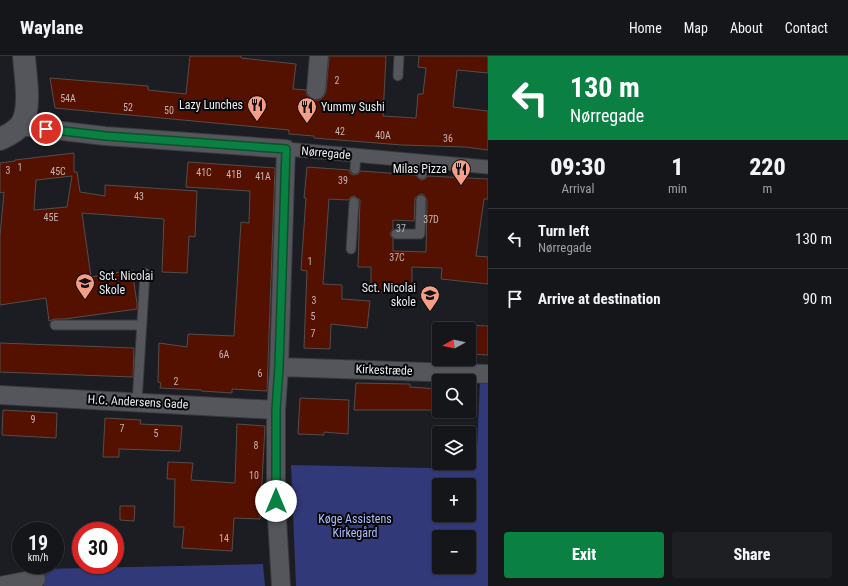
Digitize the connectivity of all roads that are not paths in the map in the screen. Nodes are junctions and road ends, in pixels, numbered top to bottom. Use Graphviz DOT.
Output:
graph roads {
  1 [pos="24,56"];
  2 [pos="320,56"];
  3 [pos="399,56"];
  4 [pos="398,76"];
  5 [pos="316,90"];
  6 [pos="20,126"];
  7 [pos="0,139"];
  8 [pos="286,149"];
  9 [pos="356,155"];
  10 [pos="488,167"];
  11 [pos="355,169"];
  12 [pos="421,200"];
  13 [pos="354,202"];
  14 [pos="396,234"];
  15 [pos="351,249"];
  16 [pos="145,273"];
  17 [pos="55,324"];
  18 [pos="141,326"];
  19 [pos="279,367"];
  20 [pos="488,374"];
  21 [pos="0,394"];
  22 [pos="137,402"];
  23 [pos="276,410"];
  24 [pos="36,579"];
  25 [pos="0,586"];
  26 [pos="281,586"];
  1 -- 6 [label="street"];
  2 -- 5 [label="street"];
  3 -- 4 [label="lane"];
  6 -- 7 [label="street"];
  6 -- 8 [label="street, Nørregade"];
  8 -- 9 [label="street, Nørregade"];
  8 -- 19 [label="street"];
  9 -- 10 [label="street, Nørregade"];
  9 -- 11 [label="lane"];
  12 -- 14 [label="lane"];
  13 -- 15 [label="lane"];
  16 -- 18 [label="lane"];
  17 -- 18 [label="lane"];
  18 -- 22 [label="lane"];
  19 -- 20 [label="street, Kirkestræde"];
  19 -- 23 [label="street"];
  21 -- 22 [label="street, H.C. Andersens Gade"];
  22 -- 23 [label="street, H.C. Andersens Gade"];
  23 -- 26 [label="street"];
  24 -- 25 [label="street"];
}
